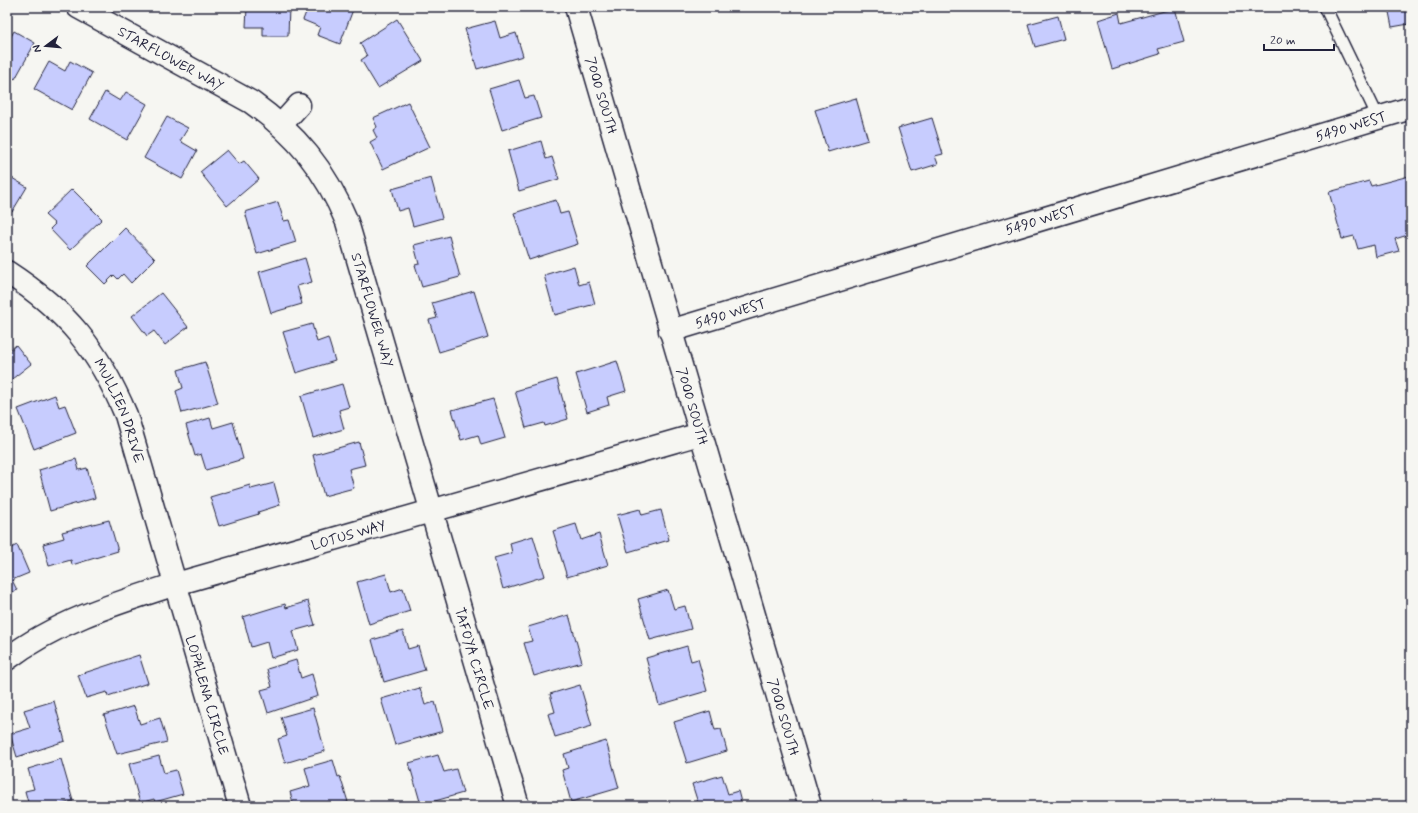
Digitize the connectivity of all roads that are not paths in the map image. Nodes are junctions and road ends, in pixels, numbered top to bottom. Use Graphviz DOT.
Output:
graph roads {
  1 [pos="78,7"];
  2 [pos="576,7"];
  3 [pos="1325,7"];
  4 [pos="299,105"];
  5 [pos="1411,108"];
  6 [pos="1378,117"];
  7 [pos="281,125"];
  8 [pos="7,272"];
  9 [pos="670,331"];
  10 [pos="700,434"];
  11 [pos="431,511"];
  12 [pos="176,584"];
  13 [pos="7,659"];
  14 [pos="240,806"];
  15 [pos="518,806"];
  16 [pos="810,806"];
  1 -- 7 [label="street, STARFLOWER WAY"];
  2 -- 9 [label="street, 7000 SOUTH"];
  3 -- 6 [label="lane"];
  4 -- 7 [label="street"];
  5 -- 6 [label="street, 5490 WEST"];
  6 -- 9 [label="street, 5490 WEST"];
  7 -- 11 [label="street, STARFLOWER WAY"];
  8 -- 12 [label="street, MULLIEN DRIVE"];
  9 -- 10 [label="street, 7000 SOUTH"];
  10 -- 11 [label="street, LOTUS WAY"];
  10 -- 16 [label="street, 7000 SOUTH"];
  11 -- 12 [label="street, LOTUS WAY"];
  11 -- 15 [label="street, TAFOYA CIRCLE"];
  12 -- 13 [label="street, LOTUS WAY"];
  12 -- 14 [label="street, LOPALENA CIRCLE"];
}
